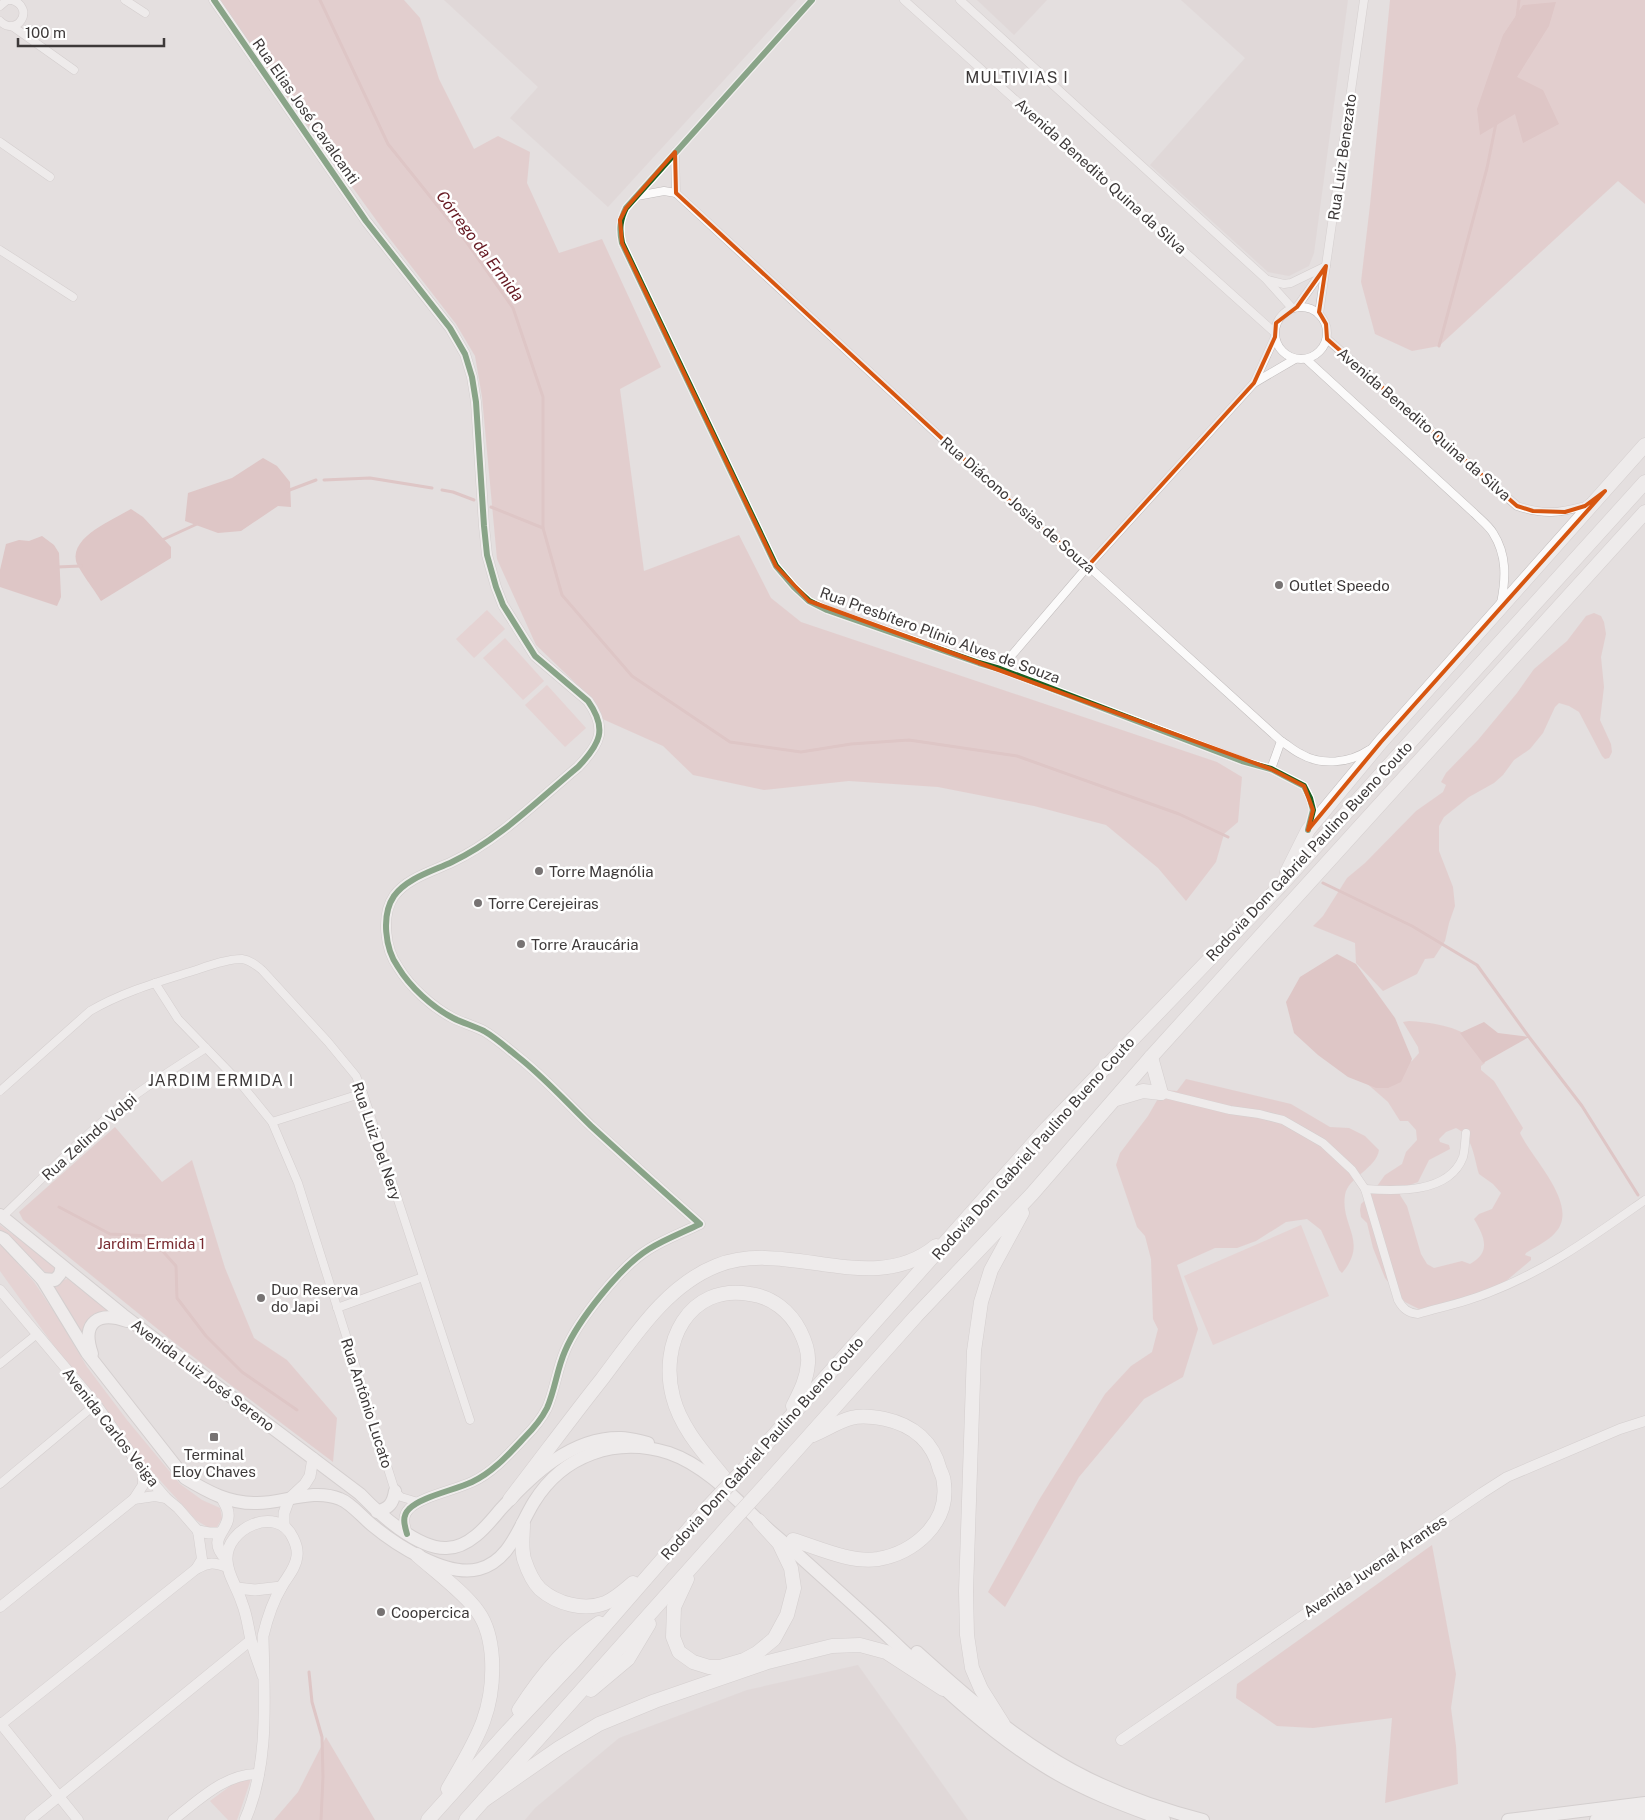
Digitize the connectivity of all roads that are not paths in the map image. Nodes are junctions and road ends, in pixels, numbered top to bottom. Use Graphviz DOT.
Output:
graph roads {
  1 [pos="7,0"];
  2 [pos="12,0"];
  3 [pos="26,0"];
  4 [pos="125,0"];
  5 [pos="214,0"];
  6 [pos="812,0"];
  7 [pos="904,0"];
  8 [pos="960,0"];
  9 [pos="1364,0"];
  10 [pos="0,6"];
  11 [pos="23,9"];
  12 [pos="145,12"];
  13 [pos="0,21"];
  14 [pos="12,26"];
  15 [pos="74,70"];
  16 [pos="0,142"];
  17 [pos="675,152"];
  18 [pos="50,177"];
  19 [pos="676,193"];
  20 [pos="637,196"];
  21 [pos="0,250"];
  22 [pos="1326,266"];
  23 [pos="1266,280"];
  24 [pos="73,297"];
  25 [pos="1294,308"];
  26 [pos="1319,314"];
  27 [pos="1274,335"];
  28 [pos="1327,339"];
  29 [pos="1295,359"];
  30 [pos="1306,359"];
  31 [pos="1254,383"];
  32 [pos="1645,445"];
  33 [pos="1645,482"];
  34 [pos="1604,491"];
  35 [pos="1645,512"];
  36 [pos="1088,566"];
  37 [pos="1501,605"];
  38 [pos="1000,668"];
  39 [pos="1281,741"];
  40 [pos="1381,742"];
  41 [pos="1271,769"];
  42 [pos="1308,830"];
  43 [pos="1280,886"];
  44 [pos="154,983"];
  45 [pos="206,1048"];
  46 [pos="1151,1058"];
  47 [pos="0,1091"];
  48 [pos="363,1093"];
  49 [pos="1161,1093"];
  50 [pos="1115,1099"];
  51 [pos="272,1122"];
  52 [pos="1466,1133"];
  53 [pos="1365,1190"];
  54 [pos="1032,1194"];
  55 [pos="1645,1200"];
  56 [pos="1,1216"];
  57 [pos="964,1224"];
  58 [pos="0,1237"];
  59 [pos="62,1266"];
  60 [pos="423,1277"];
  61 [pos="42,1279"];
  62 [pos="0,1290"];
  63 [pos="337,1308"];
  64 [pos="139,1326"];
  65 [pos="37,1334"];
  66 [pos="0,1364"];
  67 [pos="100,1370"];
  68 [pos="96,1404"];
  69 [pos="470,1420"];
  70 [pos="1645,1421"];
  71 [pos="785,1422"];
  72 [pos="808,1438"];
  73 [pos="312,1458"];
  74 [pos="143,1471"];
  75 [pos="726,1480"];
  76 [pos="0,1484"];
  77 [pos="395,1491"];
  78 [pos="166,1498"];
  79 [pos="222,1498"];
  80 [pos="510,1499"];
  81 [pos="134,1500"];
  82 [pos="289,1500"];
  83 [pos="418,1502"];
  84 [pos="376,1512"];
  85 [pos="759,1521"];
  86 [pos="523,1524"];
  87 [pos="284,1526"];
  88 [pos="198,1531"];
  89 [pos="220,1533"];
  90 [pos="407,1534"];
  91 [pos="793,1540"];
  92 [pos="671,1550"];
  93 [pos="416,1556"];
  94 [pos="227,1563"];
  95 [pos="692,1567"];
  96 [pos="196,1569"];
  97 [pos="282,1587"];
  98 [pos="237,1588"];
  99 [pos="0,1607"];
  100 [pos="251,1640"];
  101 [pos="263,1676"];
  102 [pos="943,1689"];
  103 [pos="0,1724"];
  104 [pos="1003,1724"];
  105 [pos="1121,1740"];
  106 [pos="258,1774"];
  107 [pos="59,1797"];
  108 [pos="484,1800"];
  109 [pos="1645,1803"];
  110 [pos="1645,1814"];
  111 [pos="431,1817"];
  112 [pos="30,1820"];
  113 [pos="78,1820"];
  114 [pos="173,1820"];
  115 [pos="245,1820"];
  116 [pos="466,1820"];
  117 [pos="1164,1820"];
  118 [pos="1203,1820"];
  119 [pos="1508,1820"];
  120 [pos="1596,1820"];
  1 -- 2 [label="street"];
  1 -- 10 [label="street"];
  2 -- 11 [label="street"];
  3 -- 11 [label="street"];
  4 -- 12 [label="street"];
  5 -- 83 [label="street, Rua Elias José Cavalcanti"];
  6 -- 17 [label="street, Rua Presbítero Plínio Alves de Souza"];
  7 -- 27 [label="street, Avenida Benedito Quina da Silva"];
  8 -- 23 [label="street"];
  9 -- 22 [label="street, Rua Luiz Benezato"];
  11 -- 14 [label="street"];
  13 -- 14 [label="street"];
  14 -- 15 [label="street"];
  16 -- 18 [label="street"];
  17 -- 19 [label="street"];
  17 -- 20 [label="street, Rua Presbítero Plínio Alves de Souza"];
  19 -- 20 [label="street"];
  19 -- 36 [label="street, Rua Diácono Josias de Souza"];
  20 -- 38 [label="street, Rua Presbítero Plínio Alves de Souza"];
  21 -- 24 [label="street"];
  22 -- 23 [label="street"];
  22 -- 25 [label="street"];
  22 -- 26 [label="street, Rua Luiz Benezato"];
  23 -- 25 [label="street"];
  25 -- 26 [label="street"];
  25 -- 27 [label="street"];
  26 -- 28 [label="street"];
  27 -- 29 [label="street"];
  27 -- 31 [label="street"];
  28 -- 30 [label="street"];
  28 -- 34 [label="street, Avenida Benedito Quina da Silva"];
  29 -- 30 [label="street"];
  29 -- 31 [label="street"];
  30 -- 37 [label="street, Avenida Benedito Quina da Silva"];
  31 -- 36 [label="street"];
  32 -- 34 [label="highway"];
  33 -- 43 [label="highway, Rodovia Dom Gabriel Paulino Bueno Couto"];
  34 -- 37 [label="highway"];
  35 -- 46 [label="highway, Rodovia Dom Gabriel Paulino Bueno Couto"];
  36 -- 38 [label="street"];
  36 -- 39 [label="street, Rua Diácono Josias de Souza"];
  37 -- 40 [label="highway"];
  38 -- 41 [label="street, Rua Presbítero Plínio Alves de Souza"];
  39 -- 40 [label="street, Rua Diácono Josias de Souza"];
  39 -- 41 [label="street"];
  40 -- 42 [label="highway"];
  41 -- 42 [label="street, Rua Presbítero Plínio Alves de Souza"];
  42 -- 43 [label="highway"];
  43 -- 57 [label="highway, Rodovia Dom Gabriel Paulino Bueno Couto"];
  44 -- 45 [label="street, Rua Antônio Lucato"];
  44 -- 47 [label="street, Rua Luiz Del Nery"];
  44 -- 48 [label="street, Rua Luiz Del Nery"];
  45 -- 51 [label="street, Rua Antônio Lucato"];
  45 -- 56 [label="street, Rua Zelindo Volpi"];
  46 -- 49 [label="highway"];
  46 -- 50 [label="highway, Rodovia Dom Gabriel Paulino Bueno Couto"];
  48 -- 51 [label="street"];
  48 -- 60 [label="street, Rua Luiz Del Nery"];
  49 -- 50 [label="highway"];
  49 -- 53 [label="street"];
  50 -- 54 [label="highway, Rodovia Dom Gabriel Paulino Bueno Couto"];
  51 -- 63 [label="street, Rua Antônio Lucato"];
  52 -- 53 [label="street"];
  53 -- 55 [label="street"];
  54 -- 72 [label="highway, Rodovia Dom Gabriel Paulino Bueno Couto"];
  54 -- 104 [label="highway"];
  56 -- 59 [label="main road, Avenida Luiz José Sereno"];
  57 -- 71 [label="highway, Rodovia Dom Gabriel Paulino Bueno Couto"];
  57 -- 80 [label="highway"];
  58 -- 61 [label="main road"];
  59 -- 61 [label="main road"];
  59 -- 64 [label="main road, Avenida Luiz José Sereno"];
  60 -- 63 [label="street"];
  60 -- 69 [label="street, Rua Luiz Del Nery"];
  61 -- 67 [label="main road"];
  62 -- 65 [label="street, Avenida Carlos Veiga"];
  63 -- 77 [label="street, Rua Antônio Lucato"];
  64 -- 67 [label="main road"];
  64 -- 73 [label="main road, Avenida Luiz José Sereno"];
  65 -- 66 [label="street"];
  65 -- 68 [label="street, Avenida Carlos Veiga"];
  67 -- 79 [label="main road"];
  68 -- 74 [label="street, Avenida Carlos Veiga"];
  68 -- 76 [label="street"];
  70 -- 105 [label="street, Avenida Juvenal Arantes"];
  71 -- 75 [label="highway"];
  71 -- 92 [label="highway, Rodovia Dom Gabriel Paulino Bueno Couto, bridge"];
  72 -- 91 [label="highway"];
  72 -- 95 [label="highway, Rodovia Dom Gabriel Paulino Bueno Couto, bridge"];
  73 -- 82 [label="main road"];
  73 -- 84 [label="main road, Avenida Luiz José Sereno"];
  74 -- 78 [label="street, Avenida Carlos Veiga"];
  74 -- 81 [label="street"];
  75 -- 80 [label="main road, Avenida Luiz José Sereno"];
  75 -- 91 [label="main road, Avenida Luiz José Sereno"];
  77 -- 83 [label="street"];
  77 -- 84 [label="main road"];
  78 -- 81 [label="street"];
  78 -- 88 [label="street, Avenida Carlos Veiga"];
  79 -- 82 [label="main road"];
  79 -- 89 [label="main road"];
  80 -- 90 [label="main road, Avenida Luiz José Sereno"];
  81 -- 99 [label="street"];
  82 -- 87 [label="main road"];
  82 -- 93 [label="main road"];
  83 -- 90 [label="street"];
  84 -- 90 [label="main road, Avenida Luiz José Sereno"];
  85 -- 86 [label="main road"];
  85 -- 95 [label="highway"];
  85 -- 102 [label="main road"];
  86 -- 92 [label="highway"];
  86 -- 93 [label="main road"];
  87 -- 94 [label="main road"];
  87 -- 97 [label="main road"];
  88 -- 89 [label="main road"];
  88 -- 96 [label="street"];
  89 -- 94 [label="main road"];
  91 -- 104 [label="main road, Avenida Luiz José Sereno"];
  92 -- 111 [label="highway, Rodovia Dom Gabriel Paulino Bueno Couto"];
  93 -- 111 [label="highway"];
  94 -- 96 [label="street"];
  94 -- 98 [label="main road"];
  95 -- 108 [label="highway, Rodovia Dom Gabriel Paulino Bueno Couto"];
  96 -- 103 [label="street"];
  97 -- 98 [label="main road"];
  97 -- 101 [label="main road"];
  98 -- 100 [label="main road"];
  100 -- 101 [label="main road"];
  100 -- 107 [label="street"];
  101 -- 106 [label="main road"];
  102 -- 108 [label="highway"];
  102 -- 117 [label="main road"];
  103 -- 107 [label="street"];
  104 -- 118 [label="main road, Avenida Luiz José Sereno"];
  106 -- 114 [label="street"];
  106 -- 115 [label="main road"];
  107 -- 112 [label="street"];
  107 -- 113 [label="street"];
  108 -- 116 [label="highway, Rodovia Dom Gabriel Paulino Bueno Couto"];
  109 -- 119 [label="main road"];
  110 -- 120 [label="main road"];
}
